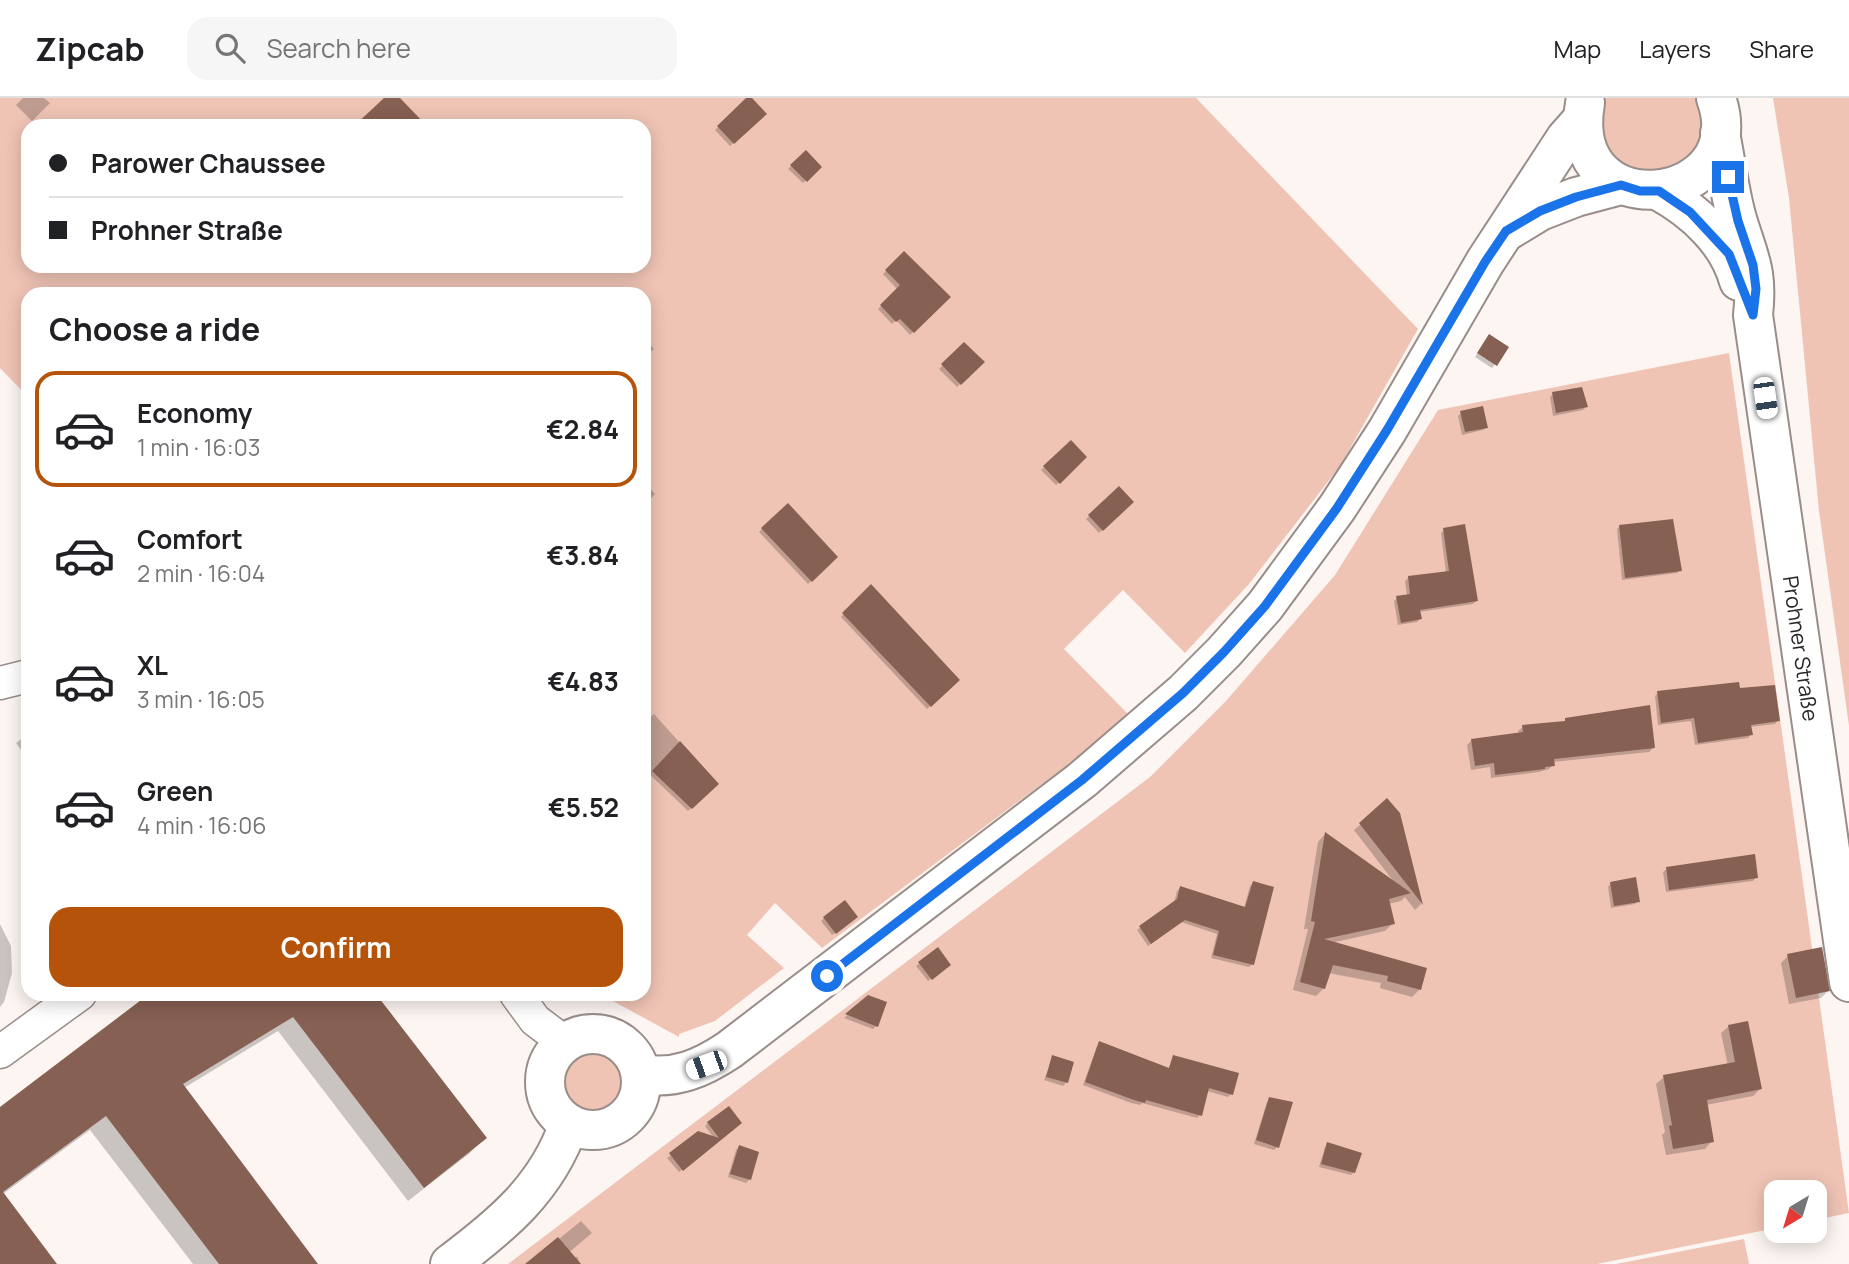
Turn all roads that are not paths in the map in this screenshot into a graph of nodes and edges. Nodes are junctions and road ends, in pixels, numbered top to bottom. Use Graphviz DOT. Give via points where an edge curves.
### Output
graph roads {
  1 [pos="1585,109"];
  2 [pos="1718,116"];
  3 [pos="1621,185"];
  4 [pos="1659,191"];
  5 [pos="1506,231"];
  6 [pos="1753,315"];
  7 [pos="21,678"];
  8 [pos="0,683"];
  9 [pos="1849,982"];
  10 [pos="70,1001"];
  11 [pos="521,1001"];
  12 [pos="564,1042"];
  13 [pos="0,1052"];
  14 [pos="642,1074"];
  15 [pos="569,1124"];
  16 [pos="450,1264"];
  1 -- 3 [label="street" via="1588,151"];
  1 -- 5 [label="street"];
  2 -- 4 [label="street" via="1715,151 1706,166 1677,187"];
  2 -- 6 [label="street, Prohner Straße" via="1738,221 1753,265"];
  3 -- 4 [label="street"];
  3 -- 5 [label="street" via="1540,211"];
  4 -- 6 [label="street, Prohner Straße" via="1690,212 1729,254"];
  5 -- 14 [label="street" via="1337,508 1265,606 1183,693 1082,780 729,1050 680,1074"];
  6 -- 9 [label="street, Prohner Straße"];
  7 -- 8 [label="street"];
  10 -- 13 [label="street"];
  11 -- 12 [label="street" via="535,1020"];
  12 -- 14 [label="street" via="596,1033 612,1037 626,1045"];
  12 -- 15 [label="street" via="546,1069 545,1084 548,1100"];
  14 -- 15 [label="street" via="639,1097 627,1117 614,1126 584,1130"];
  15 -- 16 [label="street" via="526,1200"];
}
